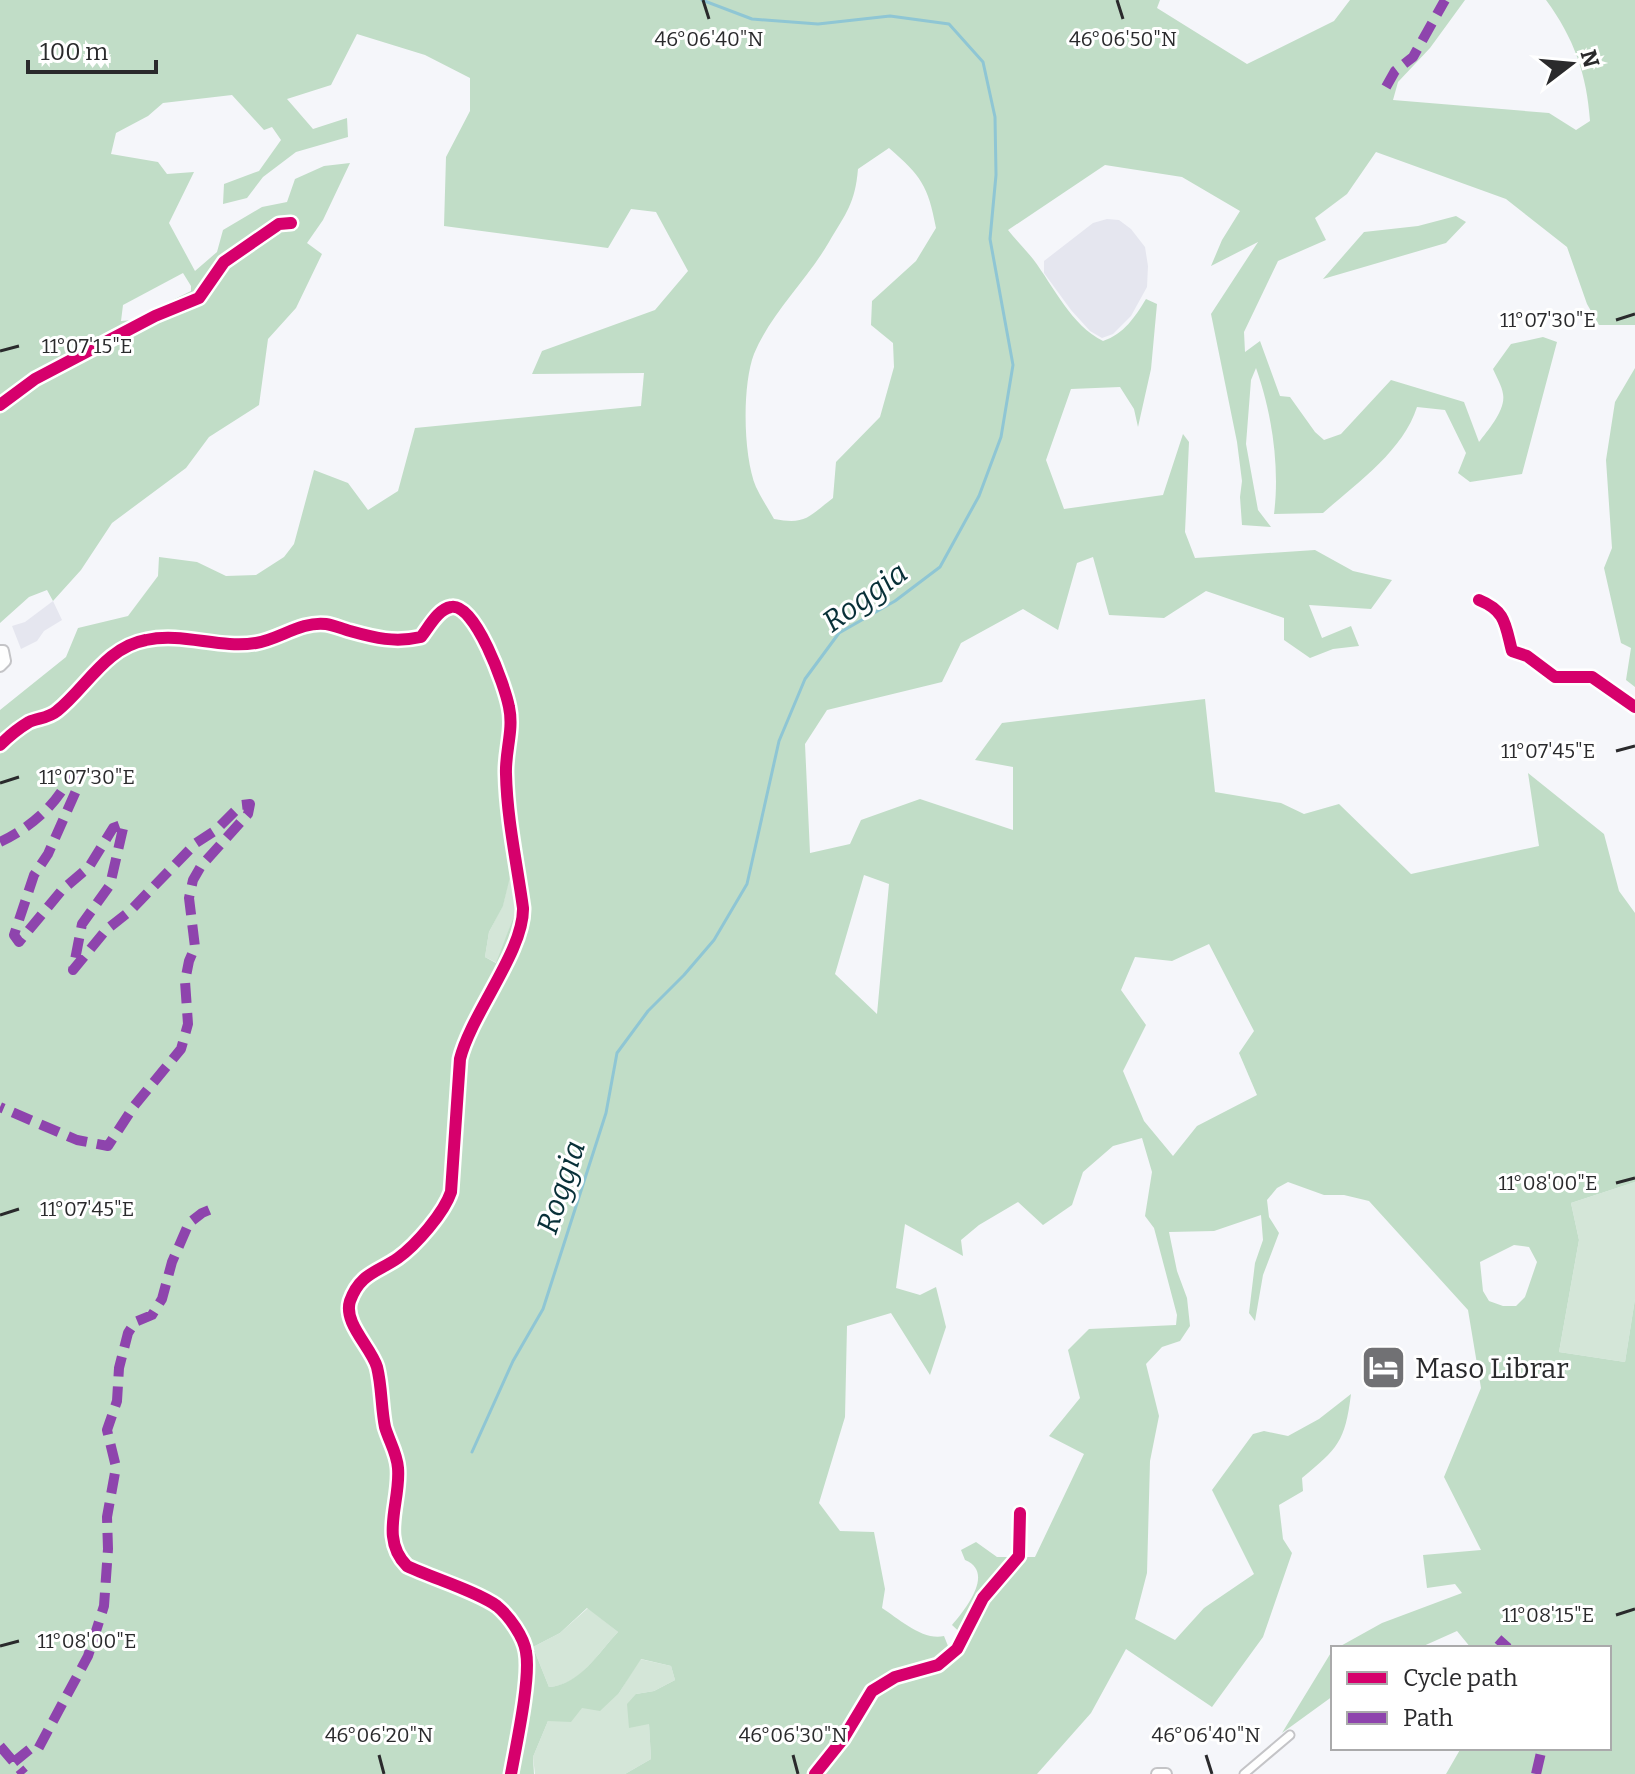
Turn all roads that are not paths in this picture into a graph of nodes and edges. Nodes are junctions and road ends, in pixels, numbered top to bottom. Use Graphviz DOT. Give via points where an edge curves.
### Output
graph roads {
  1 [pos="291,223"];
  2 [pos="0,405"];
  3 [pos="1479,600"];
  4 [pos="0,651"];
  5 [pos="0,666"];
  6 [pos="1635,707"];
  7 [pos="0,745"];
  8 [pos="1020,1513"];
  9 [pos="1290,1735"];
  10 [pos="511,1774"];
  11 [pos="815,1774"];
  12 [pos="1157,1774"];
  13 [pos="1166,1774"];
  14 [pos="1244,1774"];
  1 -- 2 [label="street" via="279,224 224,262 199,298 35,379"];
  3 -- 6 [label="street" via="1496,607 1512,651 1555,677 1592,677"];
  4 -- 5 [label="street" via="5,661"];
  7 -- 10 [label="street" via="30,722 58,711 117,653 146,640 230,646 326,624 374,638 406,640 421,637 439,613 452,606 467,612 490,652 512,723 505,775 521,926 464,1042 447,1205 399,1257 366,1275 350,1303 350,1319 374,1357 398,1468 392,1530 398,1557 497,1607 524,1645 526,1676"];
  8 -- 11 [label="street" via="1019,1556 983,1598 957,1649 938,1665 895,1677 872,1691"];
  9 -- 14 [label="street"];
  12 -- 13 [label="street"];
}
